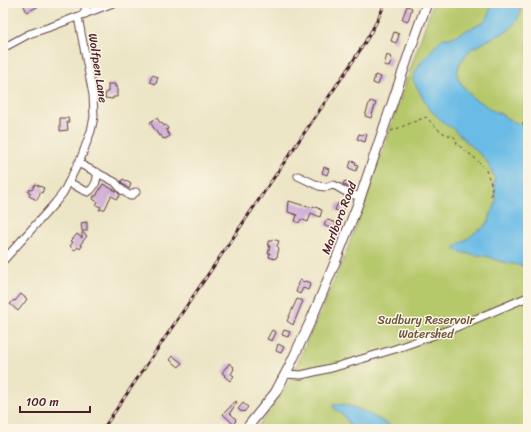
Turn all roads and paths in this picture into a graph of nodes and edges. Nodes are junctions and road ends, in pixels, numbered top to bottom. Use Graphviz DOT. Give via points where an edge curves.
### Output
graph roads {
  1 [pos="88,3"];
  2 [pos="113,3"];
  3 [pos="427,3"];
  4 [pos="82,16"];
  5 [pos="3,48"];
  6 [pos="522,123"];
  7 [pos="528,126"];
  8 [pos="382,132"];
  9 [pos="78,163"];
  10 [pos="97,172"];
  11 [pos="298,176"];
  12 [pos="69,182"];
  13 [pos="136,192"];
  14 [pos="360,197"];
  15 [pos="489,199"];
  16 [pos="3,261"];
  17 [pos="528,297"];
  18 [pos="285,374"];
  19 [pos="246,429"];
  1 -- 4 [label="street"];
  2 -- 4 [label="street"];
  3 -- 8 [label="main road, Marlboro Road"];
  4 -- 5 [label="street" via="28,34"];
  4 -- 9 [label="street, Wolfpen Lane" via="94,109 92,131"];
  6 -- 7 [label="path"];
  8 -- 14 [label="main road, Marlboro Road"];
  8 -- 15 [label="path" via="426,117 442,132 453,136 458,144 485,168 492,186"];
  9 -- 10 [label="street"];
  9 -- 12 [label="street, Wolfpen Lane"];
  10 -- 12 [label="street" via="98,178 91,191 86,192"];
  10 -- 13 [label="street" via="115,182 130,196"];
  11 -- 14 [label="street" via="325,188 334,185"];
  12 -- 16 [label="street, Wolfpen Lane" via="59,198"];
  14 -- 18 [label="main road, Marlboro Road" via="312,318"];
  17 -- 18 [label="street" via="395,349 301,375"];
  18 -- 19 [label="main road, Marlboro Road" via="275,393"];
}
